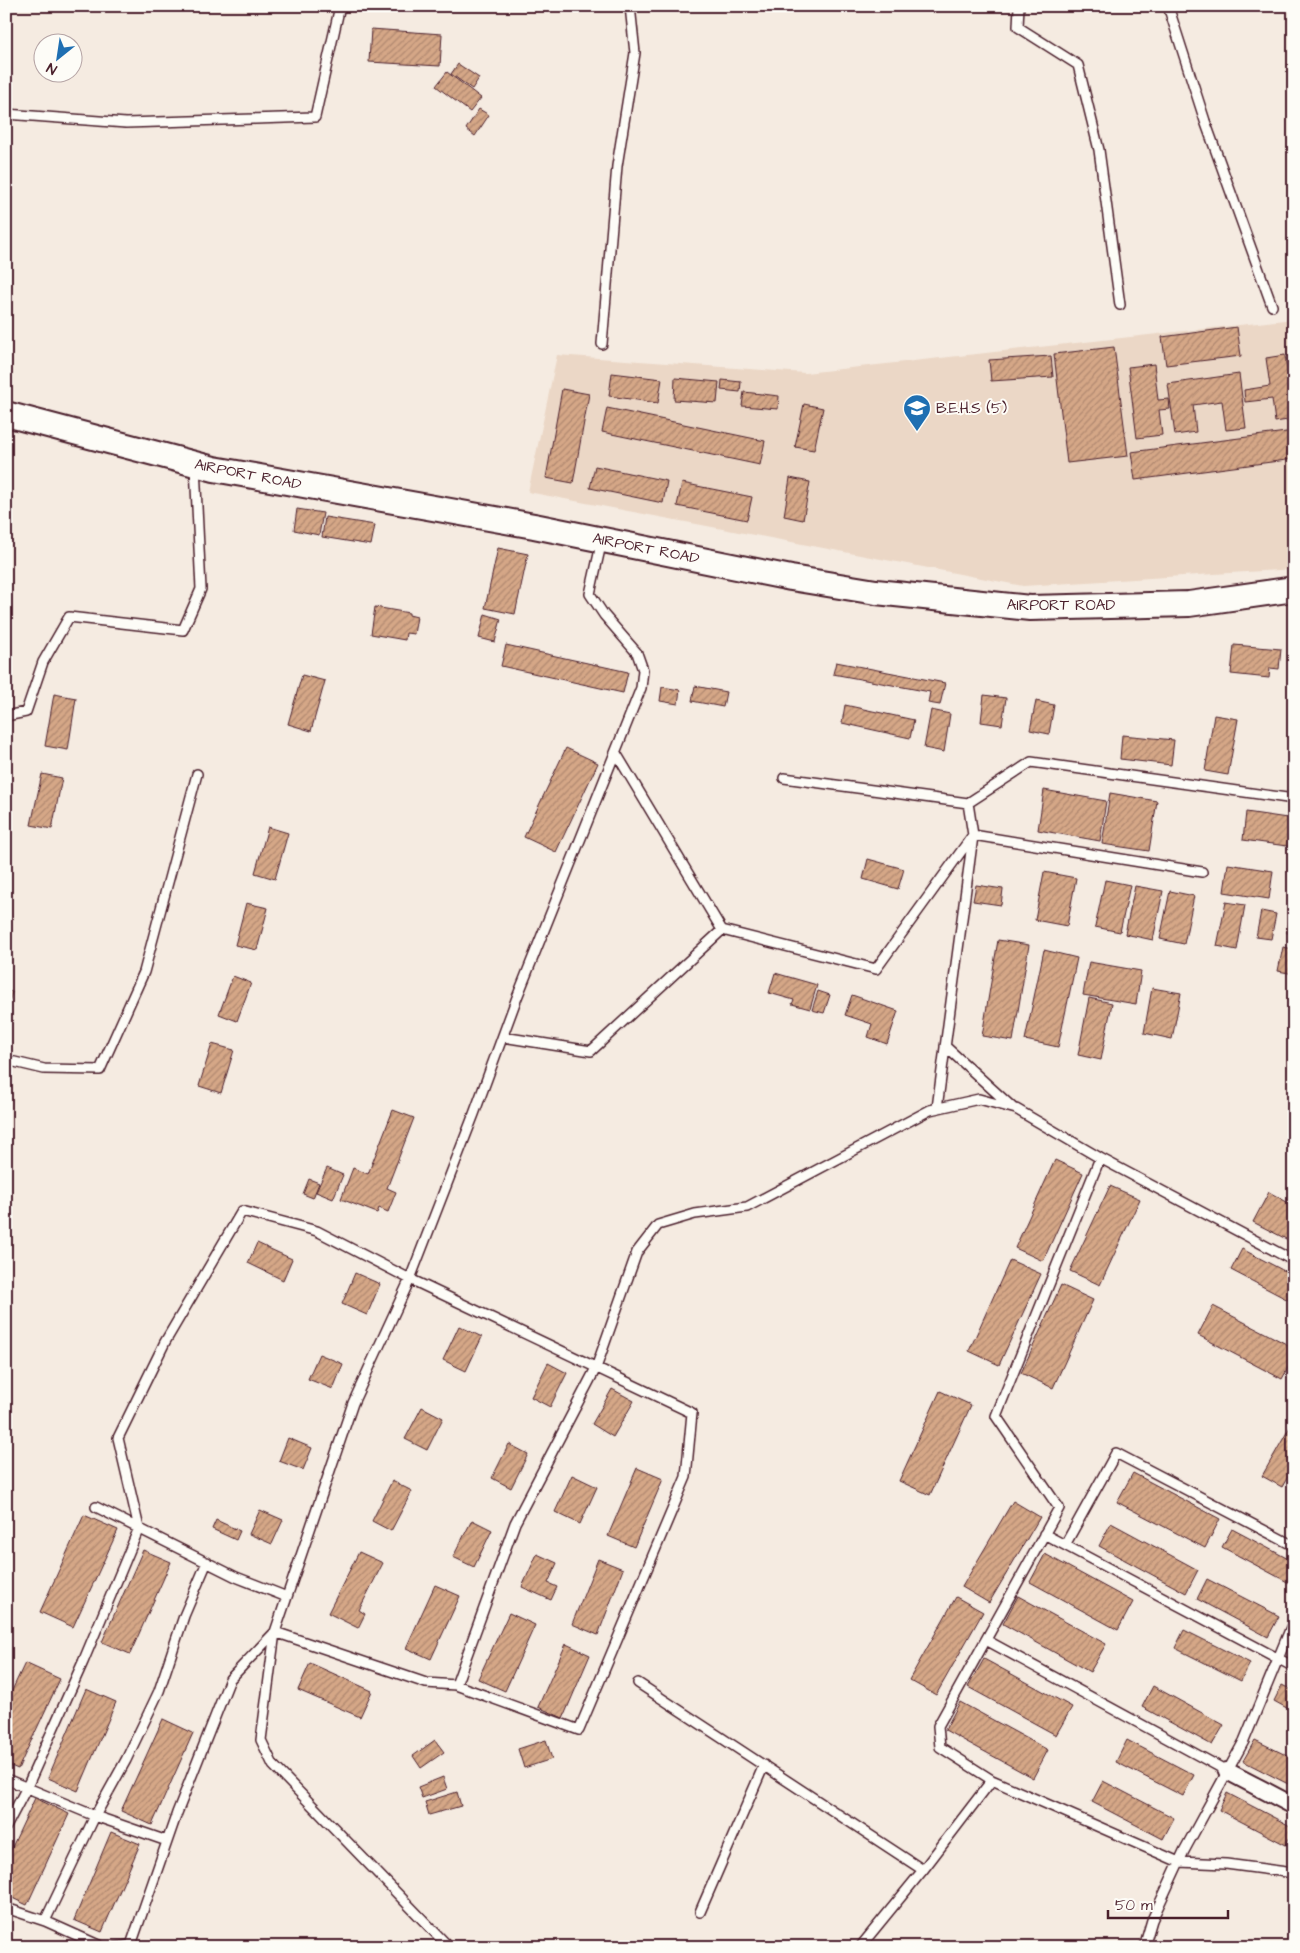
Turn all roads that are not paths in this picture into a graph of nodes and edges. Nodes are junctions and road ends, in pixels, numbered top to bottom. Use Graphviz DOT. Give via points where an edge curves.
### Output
graph roads {
  1 [pos="340,6"];
  2 [pos="630,6"];
  3 [pos="1020,6"];
  4 [pos="1168,6"];
  5 [pos="6,114"];
  6 [pos="1120,306"];
  7 [pos="1272,306"];
  8 [pos="602,344"];
  9 [pos="6,414"];
  10 [pos="195,464"];
  11 [pos="602,539"];
  12 [pos="1294,589"];
  13 [pos="6,716"];
  14 [pos="616,753"];
  15 [pos="197,774"];
  16 [pos="784,778"];
  17 [pos="1294,800"];
  18 [pos="968,803"];
  19 [pos="973,834"];
  20 [pos="1202,872"];
  21 [pos="722,930"];
  22 [pos="503,1037"];
  23 [pos="945,1046"];
  24 [pos="6,1060"];
  25 [pos="937,1108"];
  26 [pos="1016,1109"];
  27 [pos="1100,1158"];
  28 [pos="1294,1261"];
  29 [pos="410,1279"];
  30 [pos="596,1368"];
  31 [pos="96,1507"];
  32 [pos="139,1528"];
  33 [pos="1044,1534"];
  34 [pos="1065,1545"];
  35 [pos="1294,1546"];
  36 [pos="207,1562"];
  37 [pos="287,1597"];
  38 [pos="1294,1620"];
  39 [pos="275,1632"];
  40 [pos="986,1640"];
  41 [pos="1278,1658"];
  42 [pos="1294,1667"];
  43 [pos="638,1683"];
  44 [pos="456,1685"];
  45 [pos="764,1765"];
  46 [pos="1227,1771"];
  47 [pos="6,1779"];
  48 [pos="992,1780"];
  49 [pos="26,1787"];
  50 [pos="1294,1806"];
  51 [pos="95,1816"];
  52 [pos="6,1828"];
  53 [pos="167,1841"];
  54 [pos="1178,1862"];
  55 [pos="923,1870"];
  56 [pos="1294,1873"];
  57 [pos="6,1908"];
  58 [pos="700,1912"];
  59 [pos="45,1921"];
  60 [pos="103,1947"];
  61 [pos="116,1947"];
  62 [pos="449,1947"];
  63 [pos="860,1947"];
  64 [pos="1144,1947"];
  1 -- 5 [label="lane" via="315,117 126,123"];
  2 -- 8 [label="lane" via="635,53 616,166"];
  3 -- 6 [label="lane" via="1018,27 1078,65 1099,150"];
  4 -- 7 [label="lane" via="1205,121"];
  9 -- 10 [label="main road, AIRPORT ROAD"];
  10 -- 11 [label="main road, AIRPORT ROAD"];
  10 -- 13 [label="lane" via="201,588 183,630 69,617 43,662 26,712"];
  11 -- 12 [label="main road, AIRPORT ROAD" via="876,592 1030,608 1189,604"];
  11 -- 14 [label="lane" via="590,594 637,653 643,670 641,688"];
  14 -- 21 [label="lane"];
  14 -- 22 [label="lane"];
  15 -- 24 [label="lane" via="144,972 100,1070 44,1069"];
  16 -- 18 [label="lane"];
  17 -- 18 [label="lane" via="1031,762"];
  18 -- 19 [label="lane"];
  19 -- 20 [label="lane"];
  19 -- 21 [label="lane" via="876,969"];
  19 -- 23 [label="lane"];
  21 -- 22 [label="lane" via="591,1051"];
  22 -- 29 [label="lane"];
  23 -- 25 [label="lane"];
  23 -- 26 [label="lane"];
  25 -- 26 [label="lane" via="979,1099"];
  25 -- 30 [label="lane" via="747,1208 695,1214 658,1225 637,1252"];
  26 -- 27 [label="lane"];
  27 -- 28 [label="lane"];
  27 -- 33 [label="lane" via="996,1416 1059,1508"];
  29 -- 30 [label="lane"];
  29 -- 32 [label="lane" via="316,1231 242,1211 165,1342 118,1438"];
  29 -- 37 [label="lane" via="353,1403"];
  30 -- 44 [label="lane" via="515,1524"];
  30 -- 44 [label="lane" via="692,1413 686,1477 579,1730"];
  31 -- 32 [label="lane"];
  32 -- 36 [label="lane"];
  32 -- 49 [label="lane"];
  33 -- 34 [label="lane"];
  33 -- 40 [label="lane"];
  34 -- 35 [label="lane" via="1116,1453"];
  34 -- 41 [label="lane"];
  36 -- 37 [label="lane"];
  36 -- 51 [label="lane" via="184,1616 159,1691"];
  37 -- 39 [label="lane"];
  38 -- 41 [label="lane"];
  39 -- 44 [label="lane" via="426,1683"];
  39 -- 53 [label="lane" via="230,1679"];
  39 -- 62 [label="lane" via="261,1740 273,1765"];
  40 -- 46 [label="lane"];
  40 -- 48 [label="lane" via="938,1726 940,1747"];
  41 -- 42 [label="lane"];
  41 -- 46 [label="lane" via="1244,1741"];
  43 -- 45 [label="lane"];
  45 -- 55 [label="lane"];
  45 -- 58 [label="lane"];
  46 -- 50 [label="street"];
  46 -- 54 [label="lane"];
  47 -- 49 [label="lane"];
  48 -- 54 [label="lane"];
  48 -- 55 [label="lane"];
  49 -- 51 [label="lane"];
  49 -- 52 [label="lane"];
  51 -- 53 [label="lane"];
  51 -- 59 [label="lane"];
  53 -- 61 [label="lane" via="131,1945"];
  54 -- 56 [label="lane" via="1226,1864"];
  54 -- 64 [label="lane" via="1152,1920"];
  55 -- 63 [label="lane"];
  57 -- 59 [label="lane"];
  59 -- 60 [label="lane"];
}
